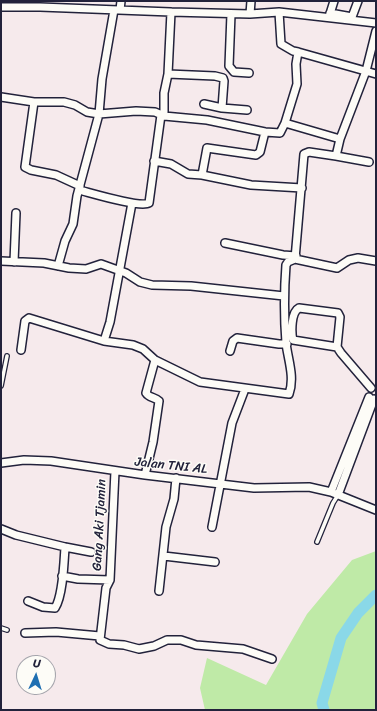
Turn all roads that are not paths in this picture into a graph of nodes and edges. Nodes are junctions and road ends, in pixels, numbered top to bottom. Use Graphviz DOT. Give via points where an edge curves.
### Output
graph roads {
  1 [pos="121,1"];
  2 [pos="251,1"];
  3 [pos="334,1"];
  4 [pos="358,1"];
  5 [pos="40,4"];
  6 [pos="1,8"];
  7 [pos="117,10"];
  8 [pos="171,12"];
  9 [pos="280,12"];
  10 [pos="231,14"];
  11 [pos="250,14"];
  12 [pos="331,16"];
  13 [pos="376,23"];
  14 [pos="376,31"];
  15 [pos="298,52"];
  16 [pos="366,71"];
  17 [pos="249,73"];
  18 [pos="168,74"];
  19 [pos="376,74"];
  20 [pos="1,97"];
  21 [pos="34,102"];
  22 [pos="204,104"];
  23 [pos="222,108"];
  24 [pos="247,110"];
  25 [pos="100,114"];
  26 [pos="163,115"];
  27 [pos="285,123"];
  28 [pos="264,132"];
  29 [pos="340,139"];
  30 [pos="336,156"];
  31 [pos="154,161"];
  32 [pos="369,162"];
  33 [pos="202,175"];
  34 [pos="80,188"];
  35 [pos="302,188"];
  36 [pos="132,204"];
  37 [pos="16,213"];
  38 [pos="225,243"];
  39 [pos="295,258"];
  40 [pos="1,261"];
  41 [pos="376,261"];
  42 [pos="14,262"];
  43 [pos="58,266"];
  44 [pos="120,271"];
  45 [pos="284,296"];
  46 [pos="104,341"];
  47 [pos="286,344"];
  48 [pos="337,347"];
  49 [pos="21,350"];
  50 [pos="230,351"];
  51 [pos="7,356"];
  52 [pos="155,360"];
  53 [pos="1,386"];
  54 [pos="245,389"];
  55 [pos="372,392"];
  56 [pos="1,463"];
  57 [pos="115,471"];
  58 [pos="145,475"];
  59 [pos="176,478"];
  60 [pos="220,484"];
  61 [pos="334,494"];
  62 [pos="332,503"];
  63 [pos="376,510"];
  64 [pos="212,527"];
  65 [pos="1,529"];
  66 [pos="317,542"];
  67 [pos="65,547"];
  68 [pos="91,552"];
  69 [pos="164,556"];
  70 [pos="214,562"];
  71 [pos="62,576"];
  72 [pos="110,580"];
  73 [pos="159,592"];
  74 [pos="28,601"];
  75 [pos="1,628"];
  76 [pos="7,630"];
  77 [pos="25,633"];
  78 [pos="100,636"];
  79 [pos="272,659"];
  1 -- 7 [label="street"];
  2 -- 11 [label="street"];
  3 -- 12 [label="street"];
  4 -- 12 [label="street" via="352,17"];
  5 -- 6 [label="street"];
  5 -- 7 [label="street"];
  7 -- 8 [label="street"];
  7 -- 25 [label="street" via="102,79"];
  8 -- 10 [label="street"];
  8 -- 18 [label="street"];
  9 -- 11 [label="street"];
  9 -- 12 [label="street"];
  9 -- 15 [label="street" via="281,44"];
  10 -- 11 [label="street"];
  10 -- 17 [label="street" via="229,66 234,72"];
  12 -- 13 [label="street"];
  14 -- 16 [label="street"];
  15 -- 16 [label="street"];
  15 -- 27 [label="street" via="297,84"];
  16 -- 19 [label="street"];
  16 -- 29 [label="street"];
  18 -- 23 [label="street" via="223,78"];
  18 -- 26 [label="street"];
  20 -- 21 [label="street"];
  21 -- 25 [label="street" via="64,102 87,112"];
  21 -- 34 [label="street" via="25,167 56,175"];
  22 -- 23 [label="street"];
  23 -- 24 [label="street"];
  25 -- 26 [label="street" via="136,111"];
  25 -- 34 [label="street"];
  26 -- 28 [label="street" via="207,120"];
  26 -- 31 [label="street"];
  27 -- 28 [label="street" via="280,133"];
  27 -- 29 [label="street"];
  28 -- 33 [label="street" via="260,152 256,155 206,148"];
  29 -- 30 [label="street"];
  30 -- 32 [label="street"];
  30 -- 35 [label="street" via="309,152 304,154"];
  31 -- 33 [label="street" via="171,164 188,174"];
  31 -- 36 [label="street" via="149,203"];
  33 -- 35 [label="street" via="252,185"];
  34 -- 36 [label="street"];
  34 -- 43 [label="street" via="73,224"];
  35 -- 39 [label="street"];
  36 -- 44 [label="street"];
  37 -- 42 [label="street"];
  38 -- 39 [label="street"];
  39 -- 41 [label="street" via="337,268 349,260 358,258"];
  39 -- 45 [label="street" via="286,265"];
  40 -- 42 [label="street"];
  42 -- 43 [label="street"];
  43 -- 44 [label="street" via="86,269 102,264"];
  44 -- 45 [label="street" via="140,282 152,285 191,286"];
  44 -- 46 [label="street"];
  45 -- 47 [label="street"];
  46 -- 49 [label="street" via="30,318 25,321"];
  46 -- 52 [label="street" via="143,349"];
  47 -- 50 [label="street" via="237,338 233,341"];
  47 -- 54 [label="street" via="291,367 291,387 288,394"];
  48 -- 48 [label="street" via="340,317 338,313 296,309 293,340"];
  48 -- 55 [label="street"];
  51 -- 53 [label="lane"];
  52 -- 54 [label="street" via="200,382"];
  52 -- 58 [label="street" via="146,393 159,401"];
  54 -- 60 [label="street" via="232,423"];
  55 -- 61 [label="street"];
  56 -- 57 [label="street, Jalan TNI AL" via="24,460 51,461"];
  57 -- 58 [label="street, Jalan TNI AL"];
  57 -- 72 [label="street, Gang Aki Tjamin"];
  58 -- 59 [label="street, Jalan TNI AL"];
  59 -- 60 [label="street, Jalan TNI AL"];
  59 -- 69 [label="street" via="174,499 166,527"];
  60 -- 61 [label="street, Jalan TNI AL" via="254,488 309,487"];
  60 -- 64 [label="street"];
  61 -- 62 [label="lane"];
  61 -- 62 [label="lane"];
  61 -- 63 [label="street, Jalan TNI AL"];
  62 -- 66 [label="lane"];
  65 -- 67 [label="street"];
  67 -- 68 [label="street"];
  67 -- 71 [label="street"];
  69 -- 70 [label="street"];
  69 -- 73 [label="street"];
  71 -- 72 [label="street"];
  71 -- 74 [label="street" via="55,608 43,607"];
  72 -- 78 [label="street, Gang Aki Tjamin" via="106,588"];
  75 -- 76 [label="lane"];
  77 -- 78 [label="street" via="56,632"];
  78 -- 79 [label="street" via="100,640 109,644 139,649 167,640 181,640 196,645 243,649"];
}
